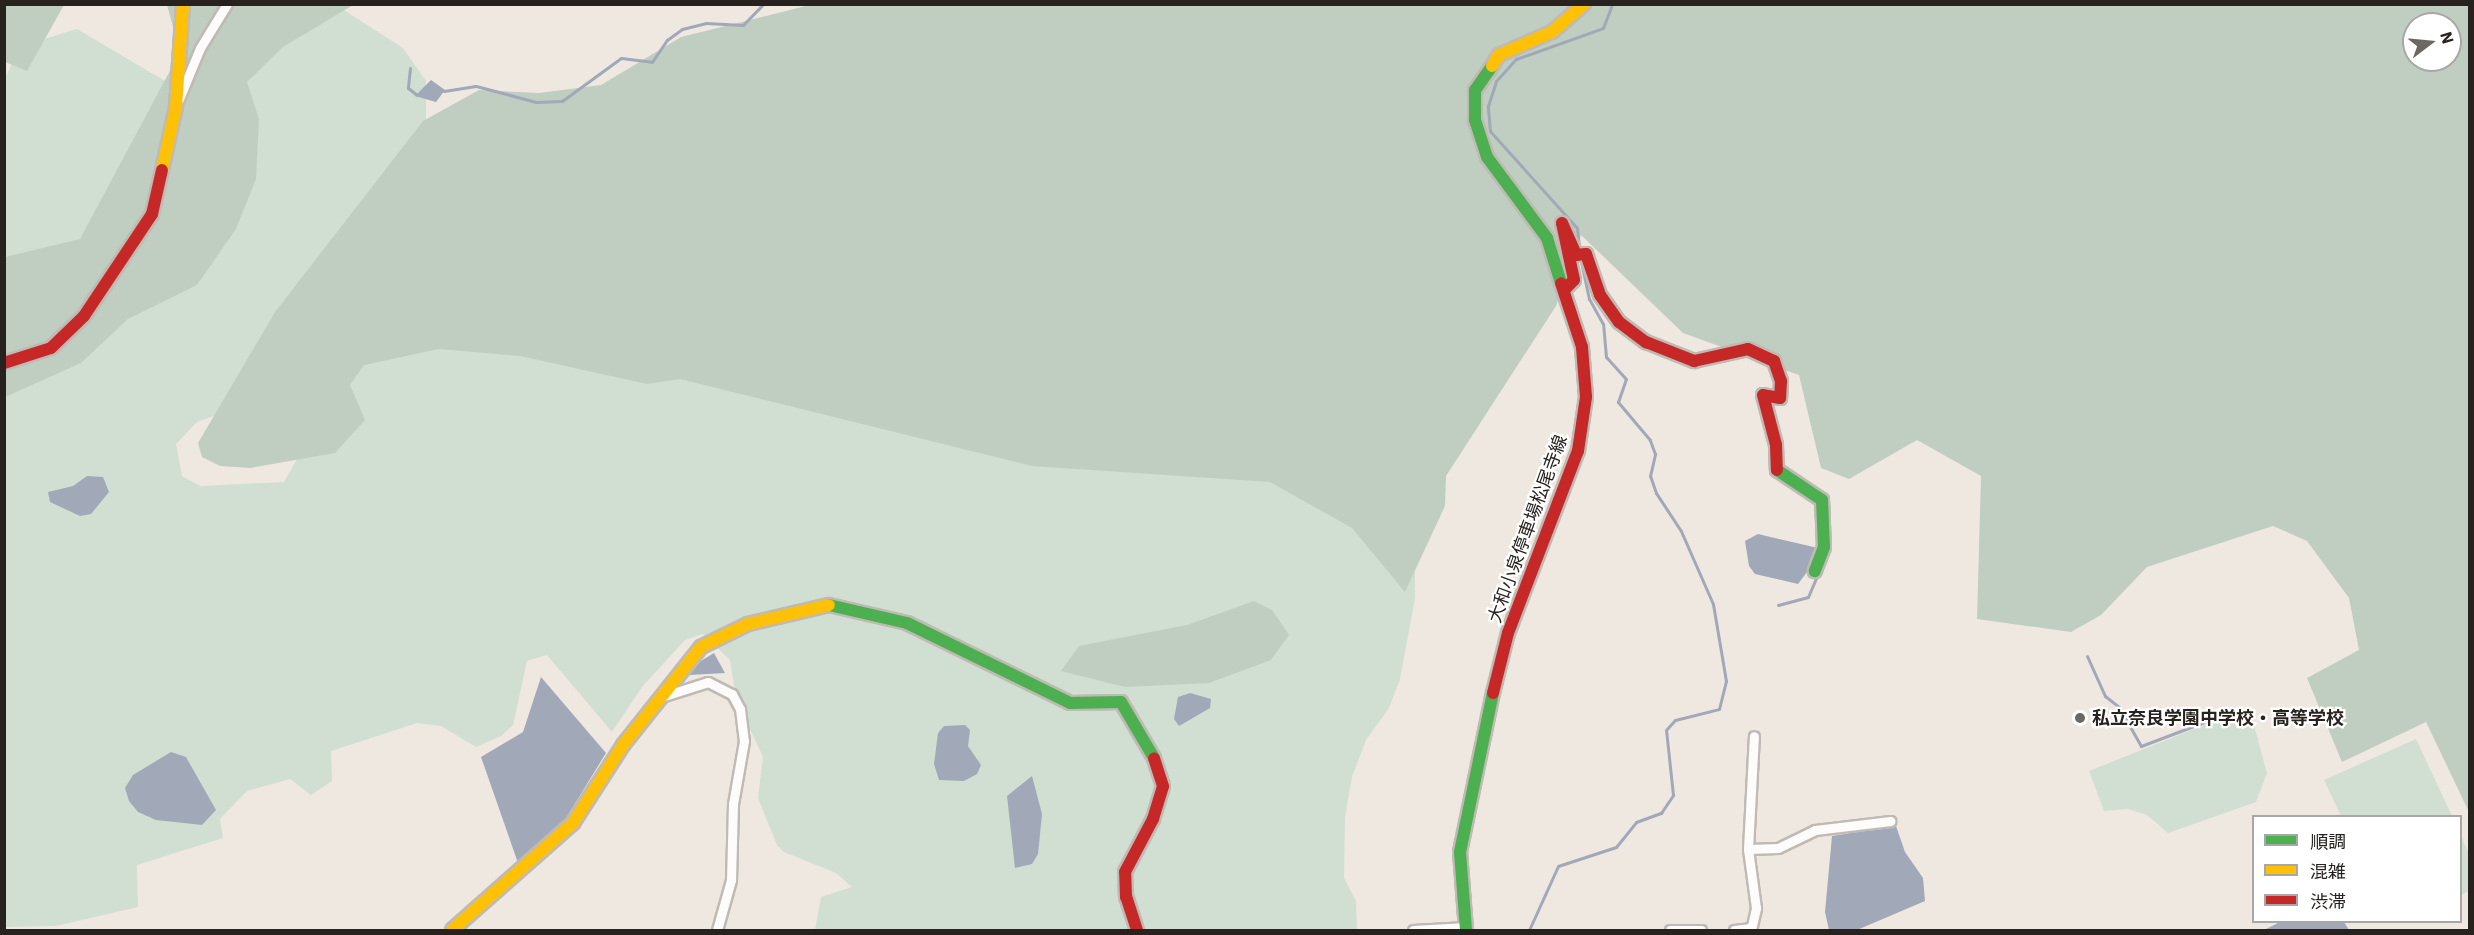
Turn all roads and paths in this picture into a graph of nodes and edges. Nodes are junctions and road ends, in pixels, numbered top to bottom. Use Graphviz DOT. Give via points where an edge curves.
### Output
graph roads {
  1 [pos="183,4"];
  2 [pos="227,4"];
  3 [pos="1584,4"];
  4 [pos="176,107"];
  5 [pos="1564,290"];
  6 [pos="4,363"];
  7 [pos="1815,571"];
  8 [pos="659,698"];
  9 [pos="1754,736"];
  10 [pos="1890,821"];
  11 [pos="1748,849"];
  12 [pos="1466,929"];
  13 [pos="1751,929"];
  14 [pos="452,930"];
  15 [pos="717,930"];
  16 [pos="1137,930"];
  17 [pos="1413,930"];
  18 [pos="1670,930"];
  19 [pos="1701,930"];
  20 [pos="1734,930"];
  1 -- 4 [label="street"];
  2 -- 4 [label="street" via="200,48"];
  3 -- 5 [label="street, 大和小泉停車場松尾寺線" via="1552,32 1499,55 1480,77 1474,102 1486,157 1538,220"];
  4 -- 6 [label="street" via="152,214 84,316 51,348"];
  5 -- 7 [label="street" via="1574,280 1562,223 1619,322 1646,342 1694,361 1748,349 1774,361 1781,381 1780,398 1763,395 1776,445 1777,474 1822,500 1824,547"];
  5 -- 12 [label="street, 大和小泉停車場松尾寺線" via="1584,362 1585,415 1571,474 1494,682 1460,852"];
  8 -- 14 [label="street" via="573,823"];
  8 -- 15 [label="street" via="708,682 732,694 740,709 744,741 733,804 731,880"];
  8 -- 16 [label="street" via="688,658 714,639 769,618 827,604 907,623 1070,703 1120,702 1151,749 1162,786 1157,810 1125,872 1126,897"];
  9 -- 11 [label="street"];
  10 -- 11 [label="street" via="1810,831 1778,848"];
  11 -- 13 [label="street" via="1756,908"];
  12 -- 17 [label="street"];
  13 -- 20 [label="street"];
  18 -- 19 [label="street"];
}
